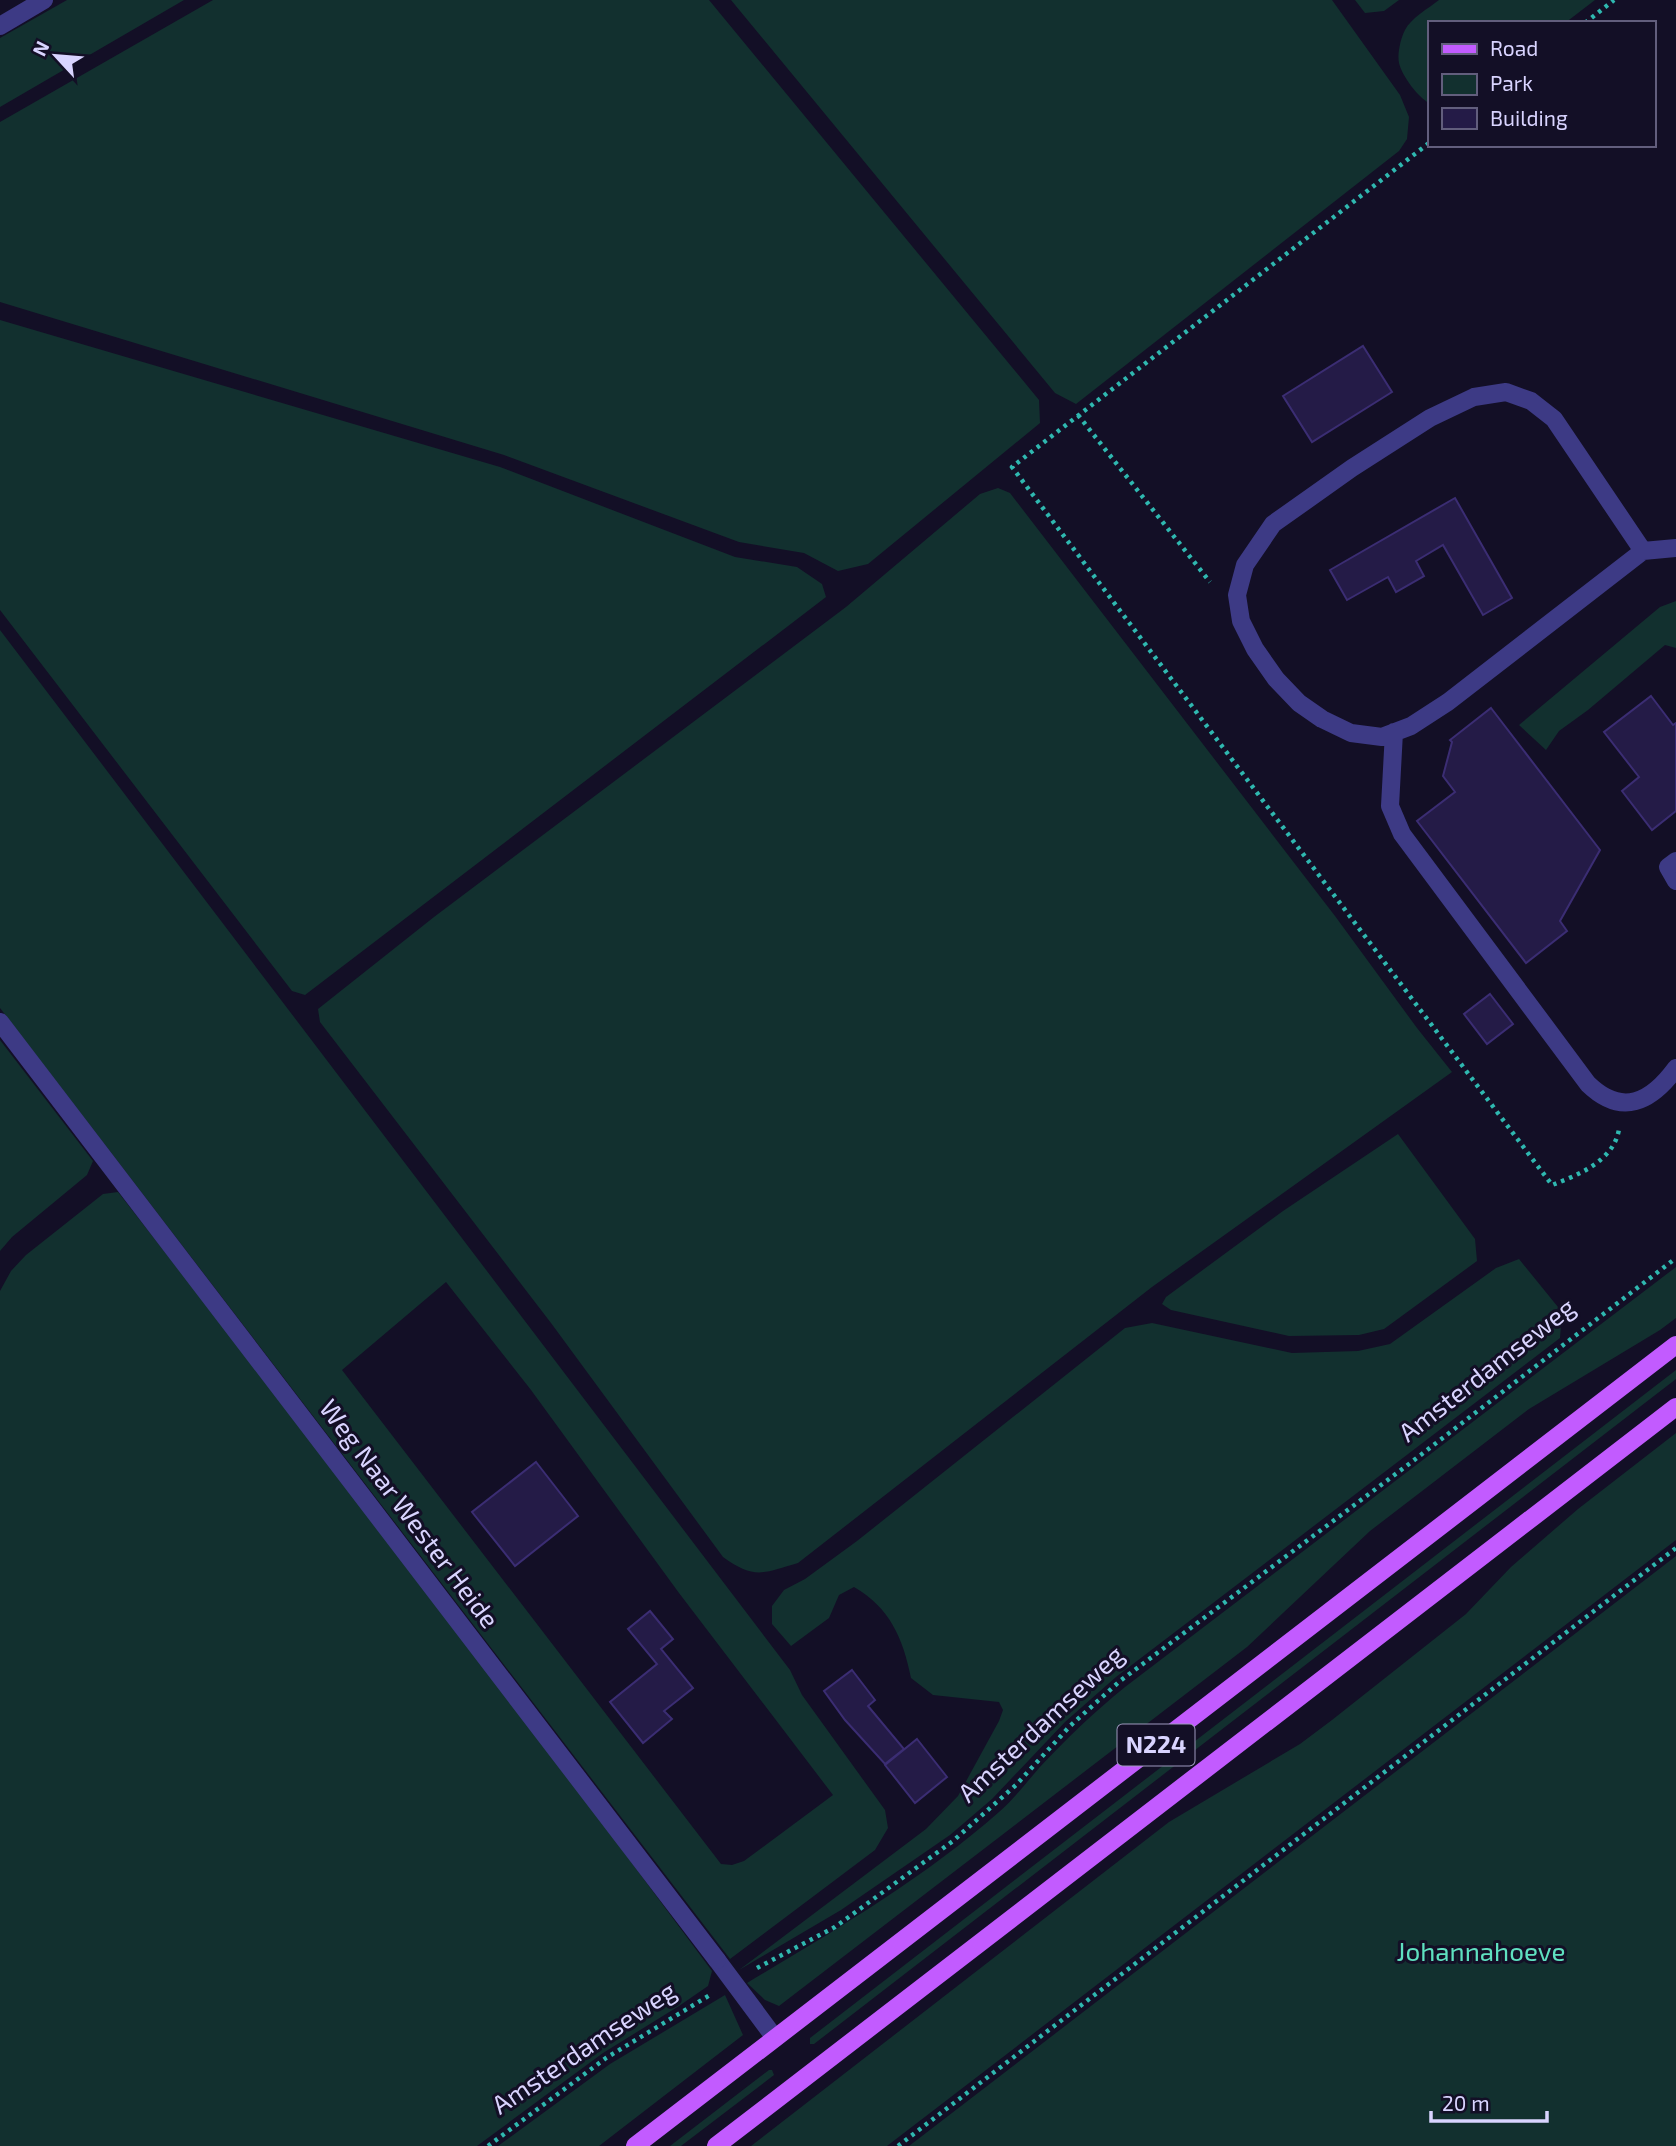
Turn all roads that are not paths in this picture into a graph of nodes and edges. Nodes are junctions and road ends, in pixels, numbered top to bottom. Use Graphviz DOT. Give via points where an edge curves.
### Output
graph roads {
  1 [pos="44,0"];
  2 [pos="0,26"];
  3 [pos="1676,548"];
  4 [pos="1643,551"];
  5 [pos="1394,732"];
  6 [pos="1676,861"];
  7 [pos="1676,881"];
  8 [pos="0,1022"];
  9 [pos="1676,1068"];
  10 [pos="1676,1345"];
  11 [pos="1676,1407"];
  12 [pos="775,2038"];
  13 [pos="635,2146"];
  14 [pos="716,2146"];
  1 -- 2 [label="street"];
  3 -- 4 [label="street"];
  4 -- 5 [label="street" via="1448,702"];
  4 -- 5 [label="street" via="1554,419 1531,401 1506,392 1474,397 1430,418 1273,524 1245,565 1237,595 1241,621 1255,649 1298,703 1322,719 1351,733 1382,737"];
  5 -- 9 [label="street" via="1390,806 1402,834 1588,1084 1602,1098 1624,1104 1645,1098"];
  6 -- 7 [label="street" via="1668,867"];
  8 -- 12 [label="street, Weg Naar Wester Heide"];
  10 -- 12 [label="main road, N224"];
  11 -- 14 [label="main road, N224"];
  12 -- 13 [label="main road, N224"];
}
